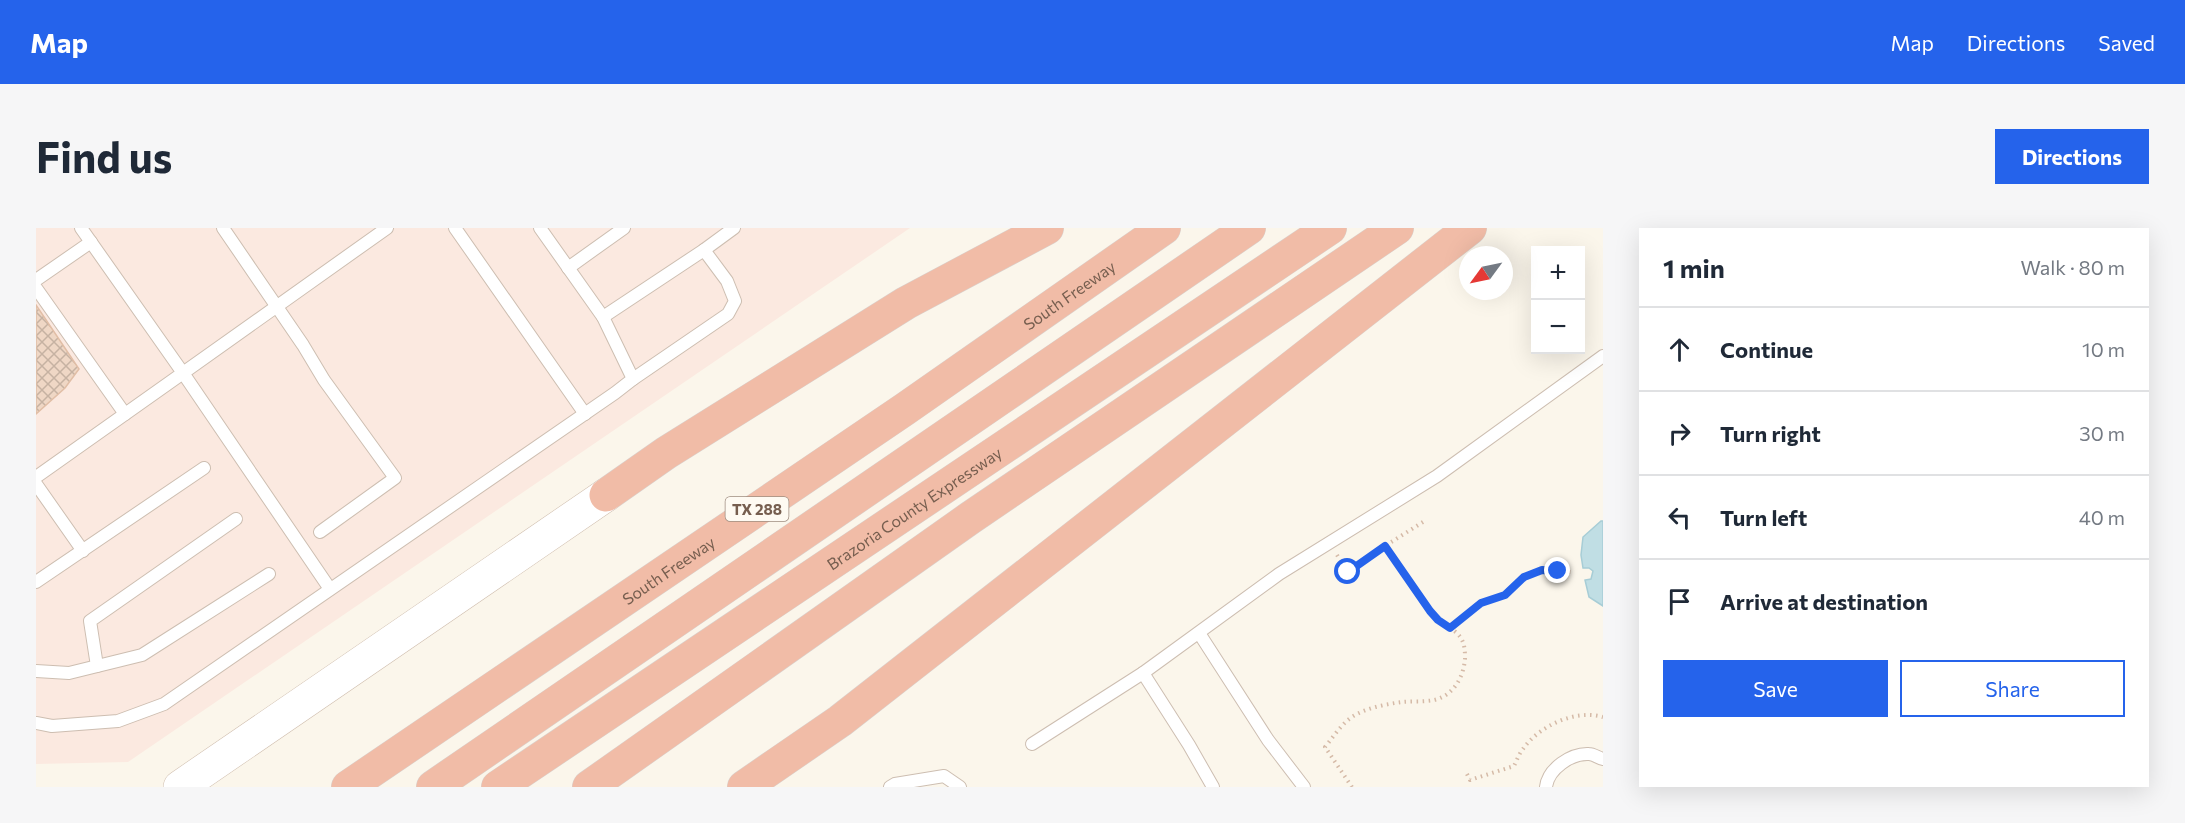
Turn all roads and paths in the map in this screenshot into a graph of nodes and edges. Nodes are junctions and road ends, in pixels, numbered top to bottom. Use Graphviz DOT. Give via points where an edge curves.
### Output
graph roads {
  1 [pos="81,228"];
  2 [pos="223,228"];
  3 [pos="387,228"];
  4 [pos="456,228"];
  5 [pos="540,228"];
  6 [pos="624,228"];
  7 [pos="710,228"];
  8 [pos="734,228"];
  9 [pos="1047,228"];
  10 [pos="1164,228"];
  11 [pos="1249,228"];
  12 [pos="1330,228"];
  13 [pos="1397,228"];
  14 [pos="1470,228"];
  15 [pos="718,239"];
  16 [pos="91,242"];
  17 [pos="704,250"];
  18 [pos="568,268"];
  19 [pos="36,280"];
  20 [pos="36,288"];
  21 [pos="276,306"];
  22 [pos="603,317"];
  23 [pos="1603,356"];
  24 [pos="183,373"];
  25 [pos="633,379"];
  26 [pos="125,414"];
  27 [pos="585,414"];
  28 [pos="204,468"];
  29 [pos="36,477"];
  30 [pos="36,484"];
  31 [pos="606,495"];
  32 [pos="237,519"];
  33 [pos="1423,522"];
  34 [pos="320,532"];
  35 [pos="1329,543"];
  36 [pos="1385,546"];
  37 [pos="82,551"];
  38 [pos="1572,572"];
  39 [pos="269,574"];
  40 [pos="36,582"];
  41 [pos="330,590"];
  42 [pos="1450,628"];
  43 [pos="1199,633"];
  44 [pos="97,666"];
  45 [pos="36,671"];
  46 [pos="1143,673"];
  47 [pos="1603,717"];
  48 [pos="36,723"];
  49 [pos="1032,744"];
  50 [pos="1603,759"];
  51 [pos="1467,774"];
  52 [pos="180,787"];
  53 [pos="348,787"];
  54 [pos="433,787"];
  55 [pos="498,787"];
  56 [pos="589,787"];
  57 [pos="744,787"];
  58 [pos="890,787"];
  59 [pos="960,787"];
  60 [pos="1213,787"];
  61 [pos="1304,787"];
  62 [pos="1353,787"];
  63 [pos="1546,787"];
  1 -- 16 [label="lane"];
  2 -- 21 [label="lane"];
  3 -- 21 [label="lane"];
  4 -- 27 [label="lane"];
  5 -- 18 [label="lane"];
  6 -- 18 [label="lane"];
  7 -- 15 [label="lane"];
  8 -- 15 [label="lane"];
  9 -- 31 [label="highway" via="906,303 666,453"];
  10 -- 53 [label="highway, South Freeway / TX 288"];
  11 -- 54 [label="highway"];
  12 -- 55 [label="highway, Brazoria County Expressway"];
  13 -- 56 [label="highway" via="970,518"];
  14 -- 57 [label="highway" via="840,721"];
  15 -- 17 [label="lane"];
  16 -- 19 [label="lane"];
  16 -- 24 [label="lane"];
  17 -- 22 [label="lane"];
  17 -- 25 [label="lane" via="727,281 735,301 728,314"];
  18 -- 22 [label="lane"];
  20 -- 26 [label="lane"];
  21 -- 24 [label="lane"];
  21 -- 34 [label="lane" via="395,478"];
  22 -- 25 [label="lane"];
  23 -- 35 [label="lane" via="1437,476"];
  24 -- 26 [label="lane"];
  24 -- 41 [label="lane"];
  25 -- 27 [label="lane"];
  26 -- 29 [label="lane"];
  27 -- 41 [label="lane"];
  28 -- 37 [label="lane"];
  30 -- 37 [label="lane"];
  31 -- 52 [label="main road"];
  32 -- 44 [label="lane" via="90,621"];
  33 -- 36 [label="path"];
  35 -- 36 [label="path" via="1348,572"];
  35 -- 43 [label="lane"];
  36 -- 42 [label="path" via="1430,611"];
  37 -- 40 [label="lane"];
  38 -- 42 [label="path" via="1542,570 1524,577 1505,595 1481,603"];
  39 -- 44 [label="lane" via="142,655"];
  41 -- 48 [label="lane" via="164,704 118,721 52,726"];
  42 -- 62 [label="path" via="1464,643 1464,668 1456,686 1436,700 1398,702 1356,715 1343,724 1325,747"];
  43 -- 46 [label="lane"];
  43 -- 61 [label="lane" via="1268,740"];
  44 -- 45 [label="lane" via="69,673"];
  46 -- 49 [label="lane"];
  46 -- 60 [label="lane"];
  47 -- 51 [label="path" via="1584,715 1562,720 1541,730 1523,748 1514,766 1470,780"];
  50 -- 63 [label="lane" via="1590,754 1564,760 1546,780"];
  58 -- 59 [label="lane" via="944,776"];
}
